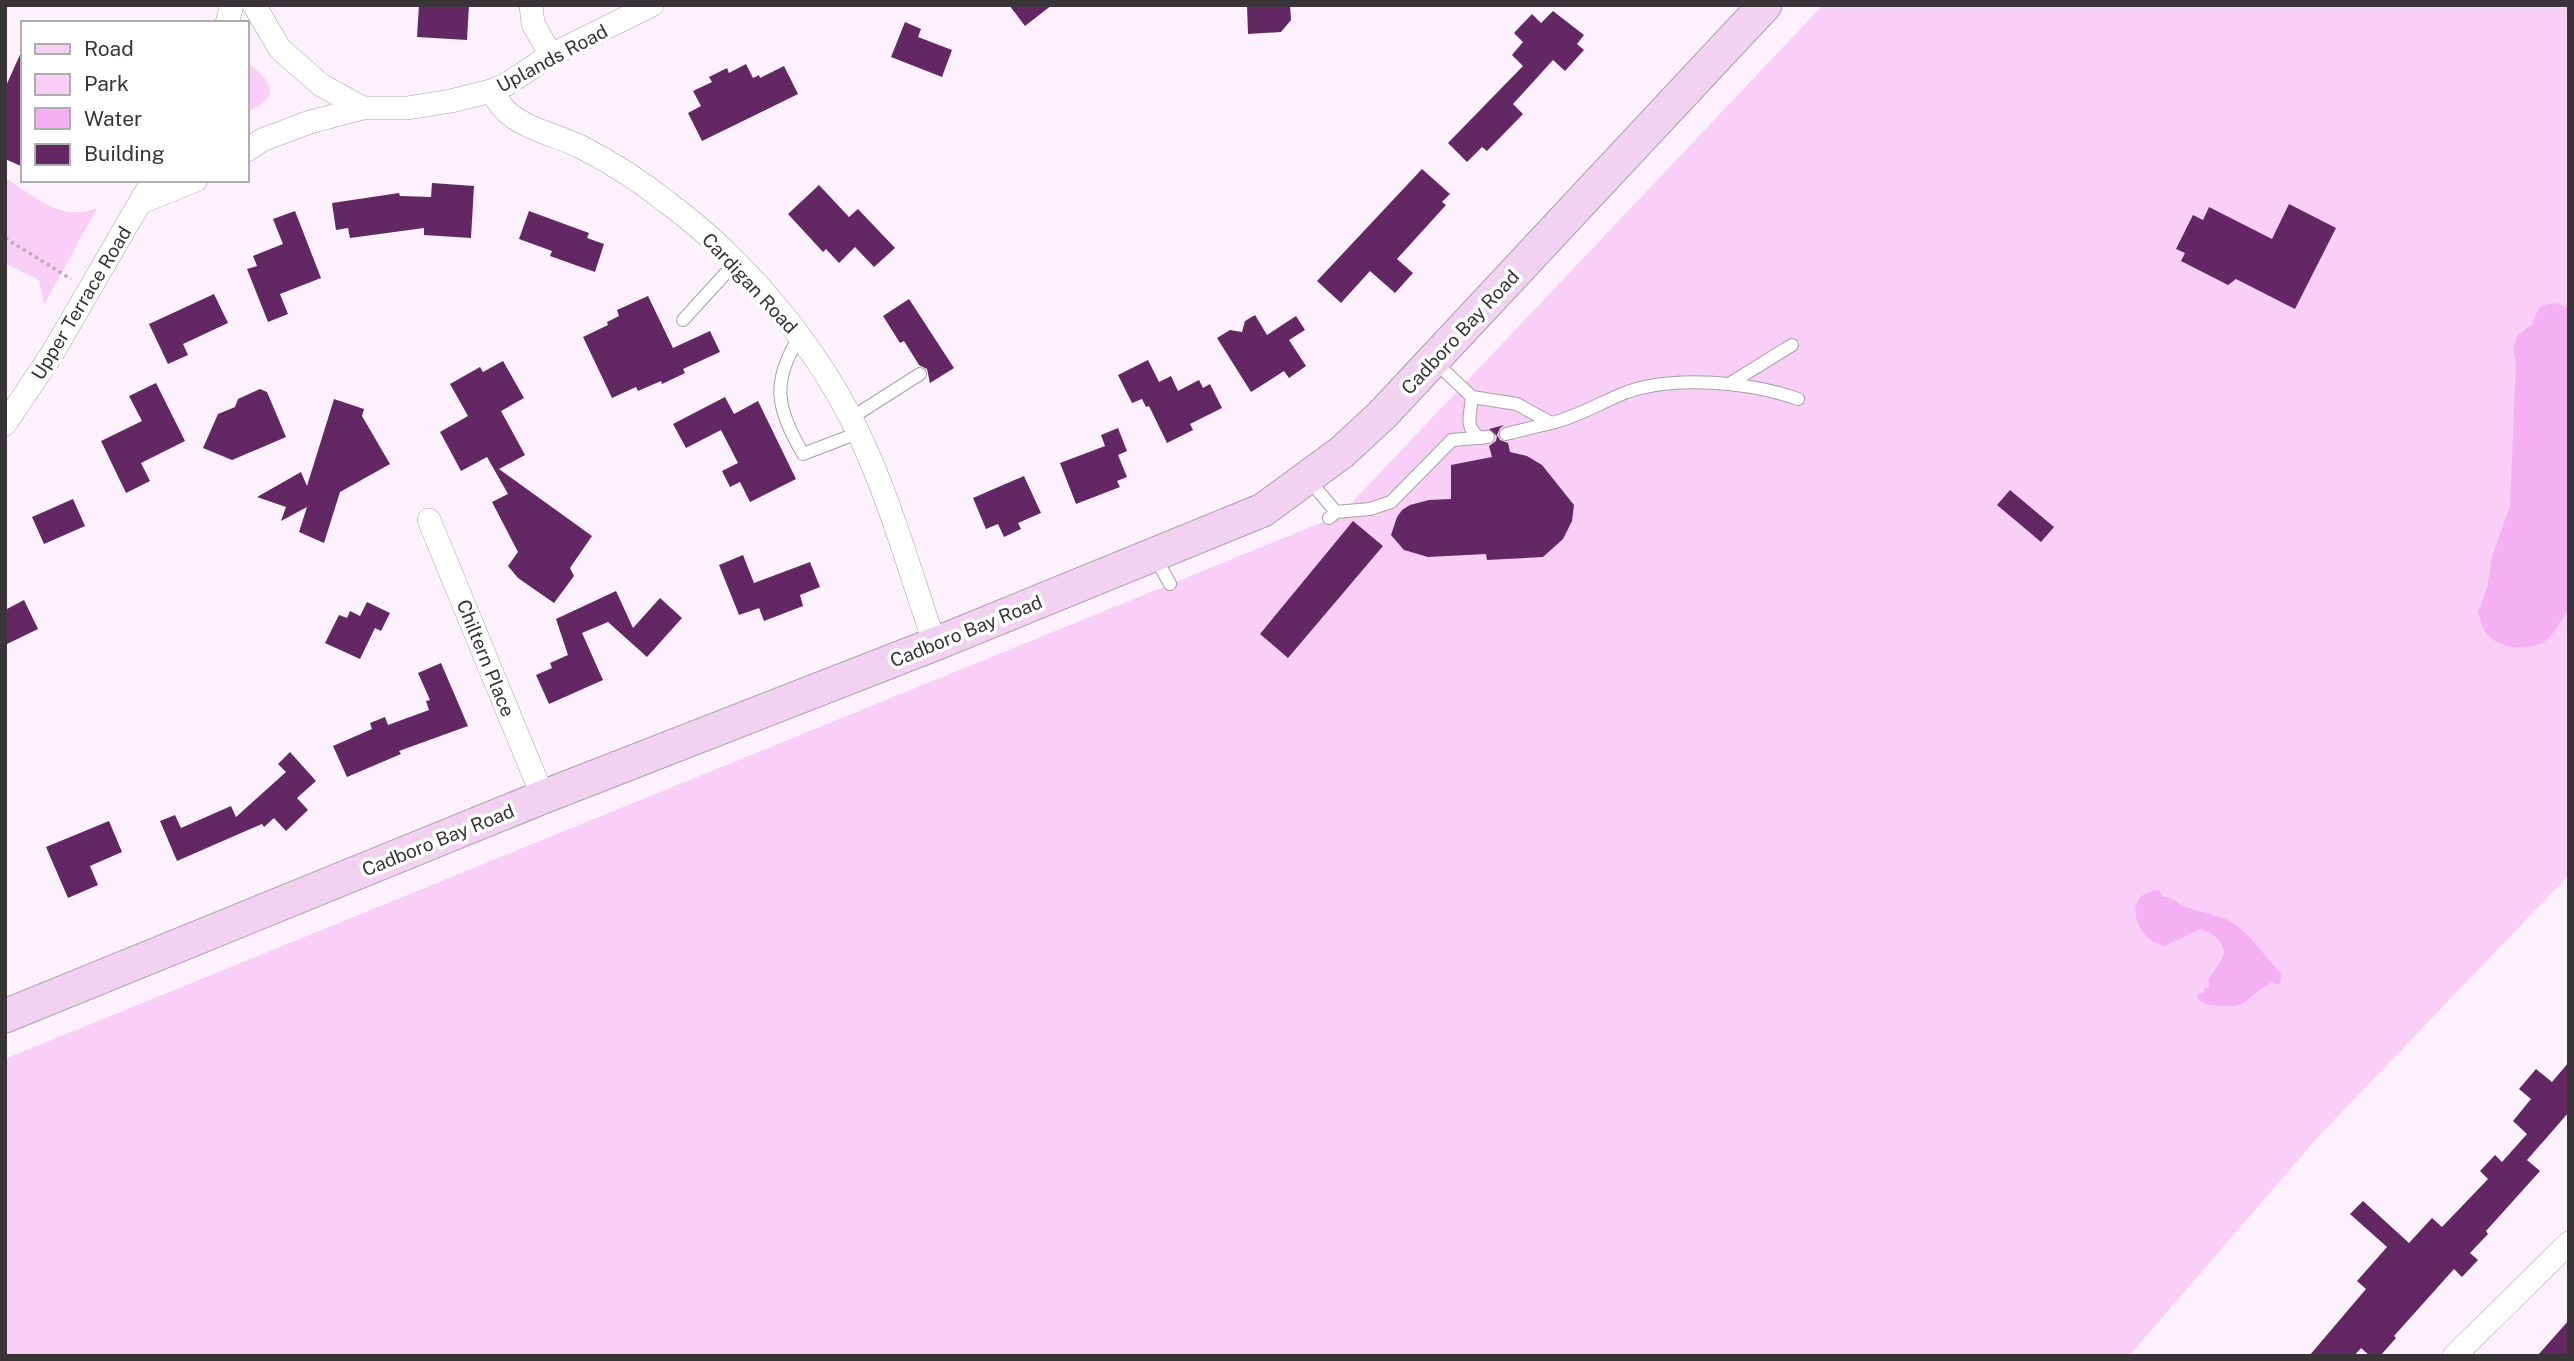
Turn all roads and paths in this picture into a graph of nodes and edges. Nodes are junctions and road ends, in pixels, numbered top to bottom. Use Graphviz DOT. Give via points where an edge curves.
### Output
graph roads {
  1 [pos="254,5"];
  2 [pos="531,5"];
  3 [pos="652,5"];
  4 [pos="1765,5"];
  5 [pos="551,55"];
  6 [pos="491,91"];
  7 [pos="363,108"];
  8 [pos="248,149"];
  9 [pos="152,182"];
  10 [pos="191,182"];
  11 [pos="142,202"];
  12 [pos="5,238"];
  13 [pos="735,263"];
  14 [pos="90,292"];
  15 [pos="683,320"];
  16 [pos="800,336"];
  17 [pos="1792,345"];
  18 [pos="1433,360"];
  19 [pos="920,374"];
  20 [pos="1729,384"];
  21 [pos="1472,397"];
  22 [pos="1798,399"];
  23 [pos="5,424"];
  24 [pos="1551,424"];
  25 [pos="855,425"];
  26 [pos="1506,433"];
  27 [pos="1308,479"];
  28 [pos="429,520"];
  29 [pos="1153,554"];
  30 [pos="1171,584"];
  31 [pos="935,644"];
  32 [pos="543,797"];
  33 [pos="5,1016"];
  34 [pos="2569,1243"];
  35 [pos="2454,1356"];
  1 -- 7 [label="street" via="280,49 321,85"];
  2 -- 5 [label="street" via="533,24"];
  3 -- 5 [label="street, Uplands Road"];
  4 -- 18 [label="main road, Cadboro Bay Road"];
  5 -- 6 [label="street, Uplands Road"];
  6 -- 7 [label="street, Uplands Road" via="407,108"];
  6 -- 13 [label="street, Cardigan Road" via="507,112 585,149 669,203"];
  7 -- 8 [label="street, Uplands Road" via="310,122"];
  9 -- 11 [label="street, Upper Terrace Road"];
  10 -- 11 [label="street"];
  11 -- 14 [label="street, Upper Terrace Road"];
  12 -- 14 [label="path"];
  13 -- 15 [label="lane"];
  13 -- 16 [label="street, Cardigan Road"];
  14 -- 23 [label="street, Upper Terrace Road"];
  16 -- 25 [label="street, Cardigan Road"];
  16 -- 25 [label="lane" via="788,355 780,383 786,423 803,454"];
  17 -- 20 [label="lane"];
  18 -- 21 [label="lane"];
  18 -- 27 [label="main road, Cadboro Bay Road" via="1352,443"];
  19 -- 25 [label="lane"];
  20 -- 22 [label="lane"];
  20 -- 24 [label="lane" via="1650,386"];
  21 -- 24 [label="lane" via="1517,404"];
  21 -- 27 [label="lane" via="1470,427 1473,434 1485,437 1452,440 1391,502 1332,515"];
  24 -- 26 [label="lane"];
  25 -- 31 [label="street, Cardigan Road"];
  27 -- 29 [label="main road, Cadboro Bay Road" via="1263,510"];
  28 -- 32 [label="street, Chiltern Place"];
  29 -- 30 [label="lane"];
  29 -- 31 [label="main road, Cadboro Bay Road"];
  31 -- 32 [label="main road, Cadboro Bay Road"];
  32 -- 33 [label="main road, Cadboro Bay Road"];
  34 -- 35 [label="street"];
}
